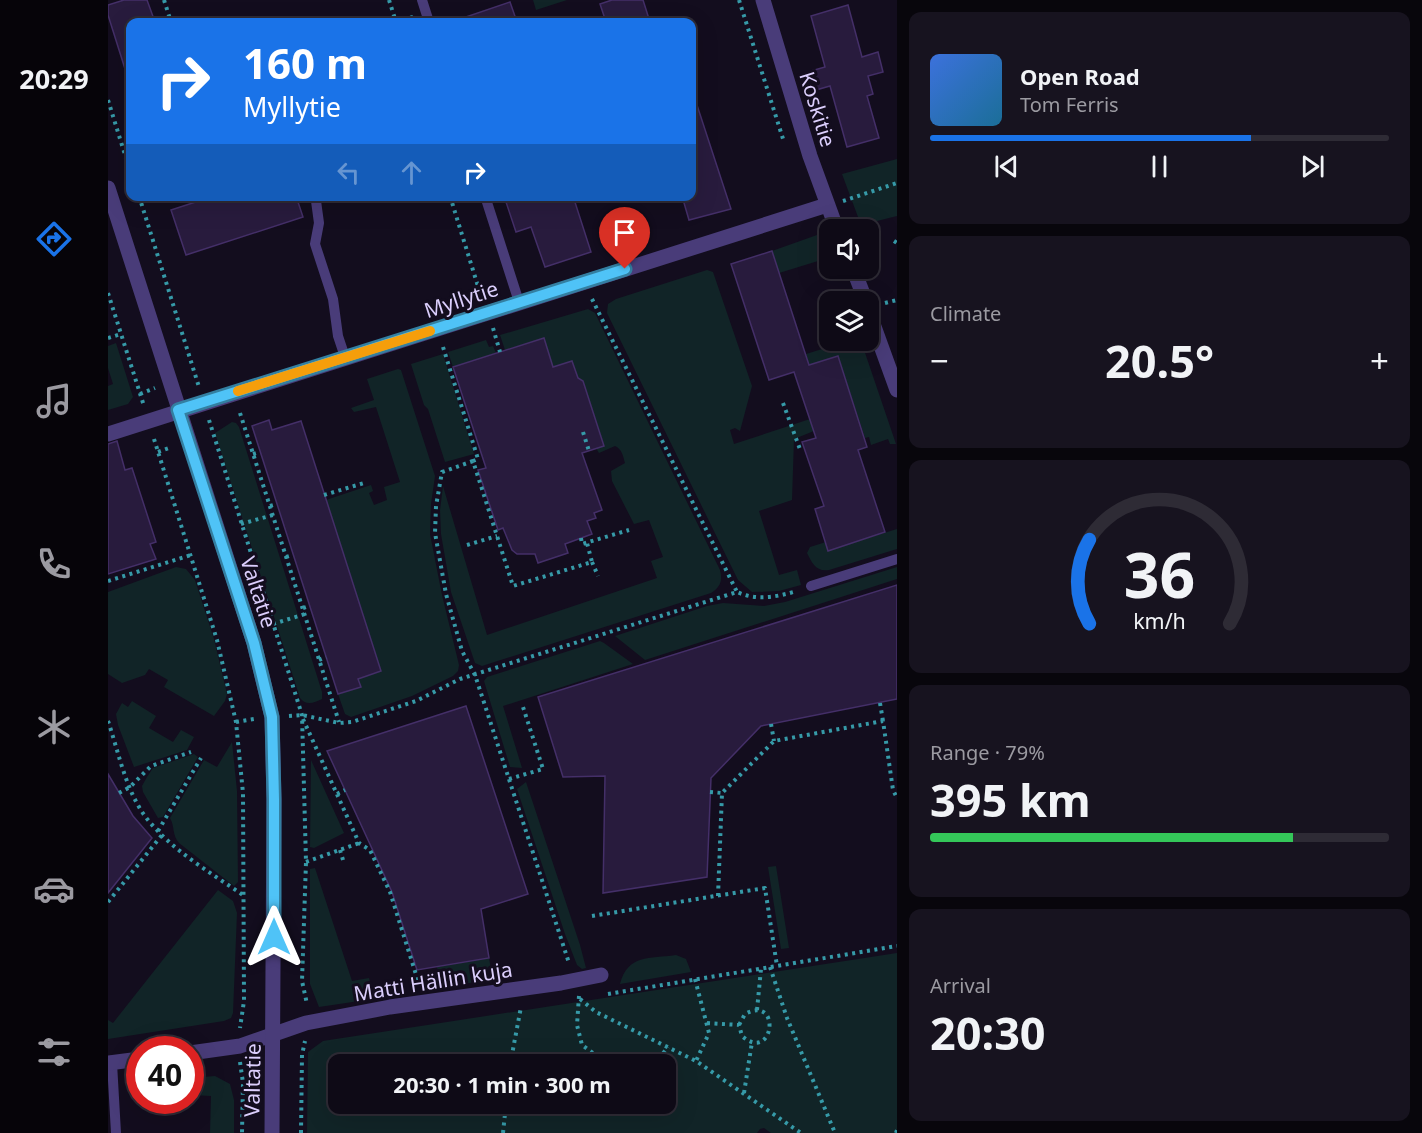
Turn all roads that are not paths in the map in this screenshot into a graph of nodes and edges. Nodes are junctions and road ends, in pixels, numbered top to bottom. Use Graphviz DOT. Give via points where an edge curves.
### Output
graph roads {
  1 [pos="422,0"];
  2 [pos="763,0"];
  3 [pos="428,18"];
  4 [pos="108,188"];
  5 [pos="316,201"];
  6 [pos="487,201"];
  7 [pos="827,205"];
  8 [pos="833,219"];
  9 [pos="519,302"];
  10 [pos="879,340"];
  11 [pos="345,357"];
  12 [pos="897,390"];
  13 [pos="178,410"];
  14 [pos="108,434"];
  15 [pos="897,559"];
  16 [pos="812,586"];
  17 [pos="601,975"];
  18 [pos="273,1034"];
  19 [pos="204,1051"];
  20 [pos="126,1061"];
  21 [pos="110,1063"];
  22 [pos="116,1133"];
  23 [pos="272,1133"];
  1 -- 3 [label="lane"];
  2 -- 7 [label="street, Koskitie"];
  4 -- 13 [label="street, Valtatie"];
  5 -- 11 [label="lane" via="319,223 315,244 333,299"];
  6 -- 9 [label="lane"];
  7 -- 8 [label="street, Koskitie"];
  7 -- 9 [label="street, Myllytie"];
  9 -- 11 [label="street, Myllytie"];
  10 -- 12 [label="street"];
  11 -- 13 [label="street, Myllytie"];
  13 -- 14 [label="street, Myllytie"];
  13 -- 18 [label="street, Valtatie" via="254,643 272,717"];
  15 -- 16 [label="lane"];
  17 -- 18 [label="street, Matti Hällin kuja" via="390,1006 306,1023"];
  18 -- 19 [label="street, Matti Hällin kuja" via="240,1046"];
  18 -- 23 [label="street, Valtatie"];
  20 -- 21 [label="street"];
  21 -- 22 [label="lane"];
}
